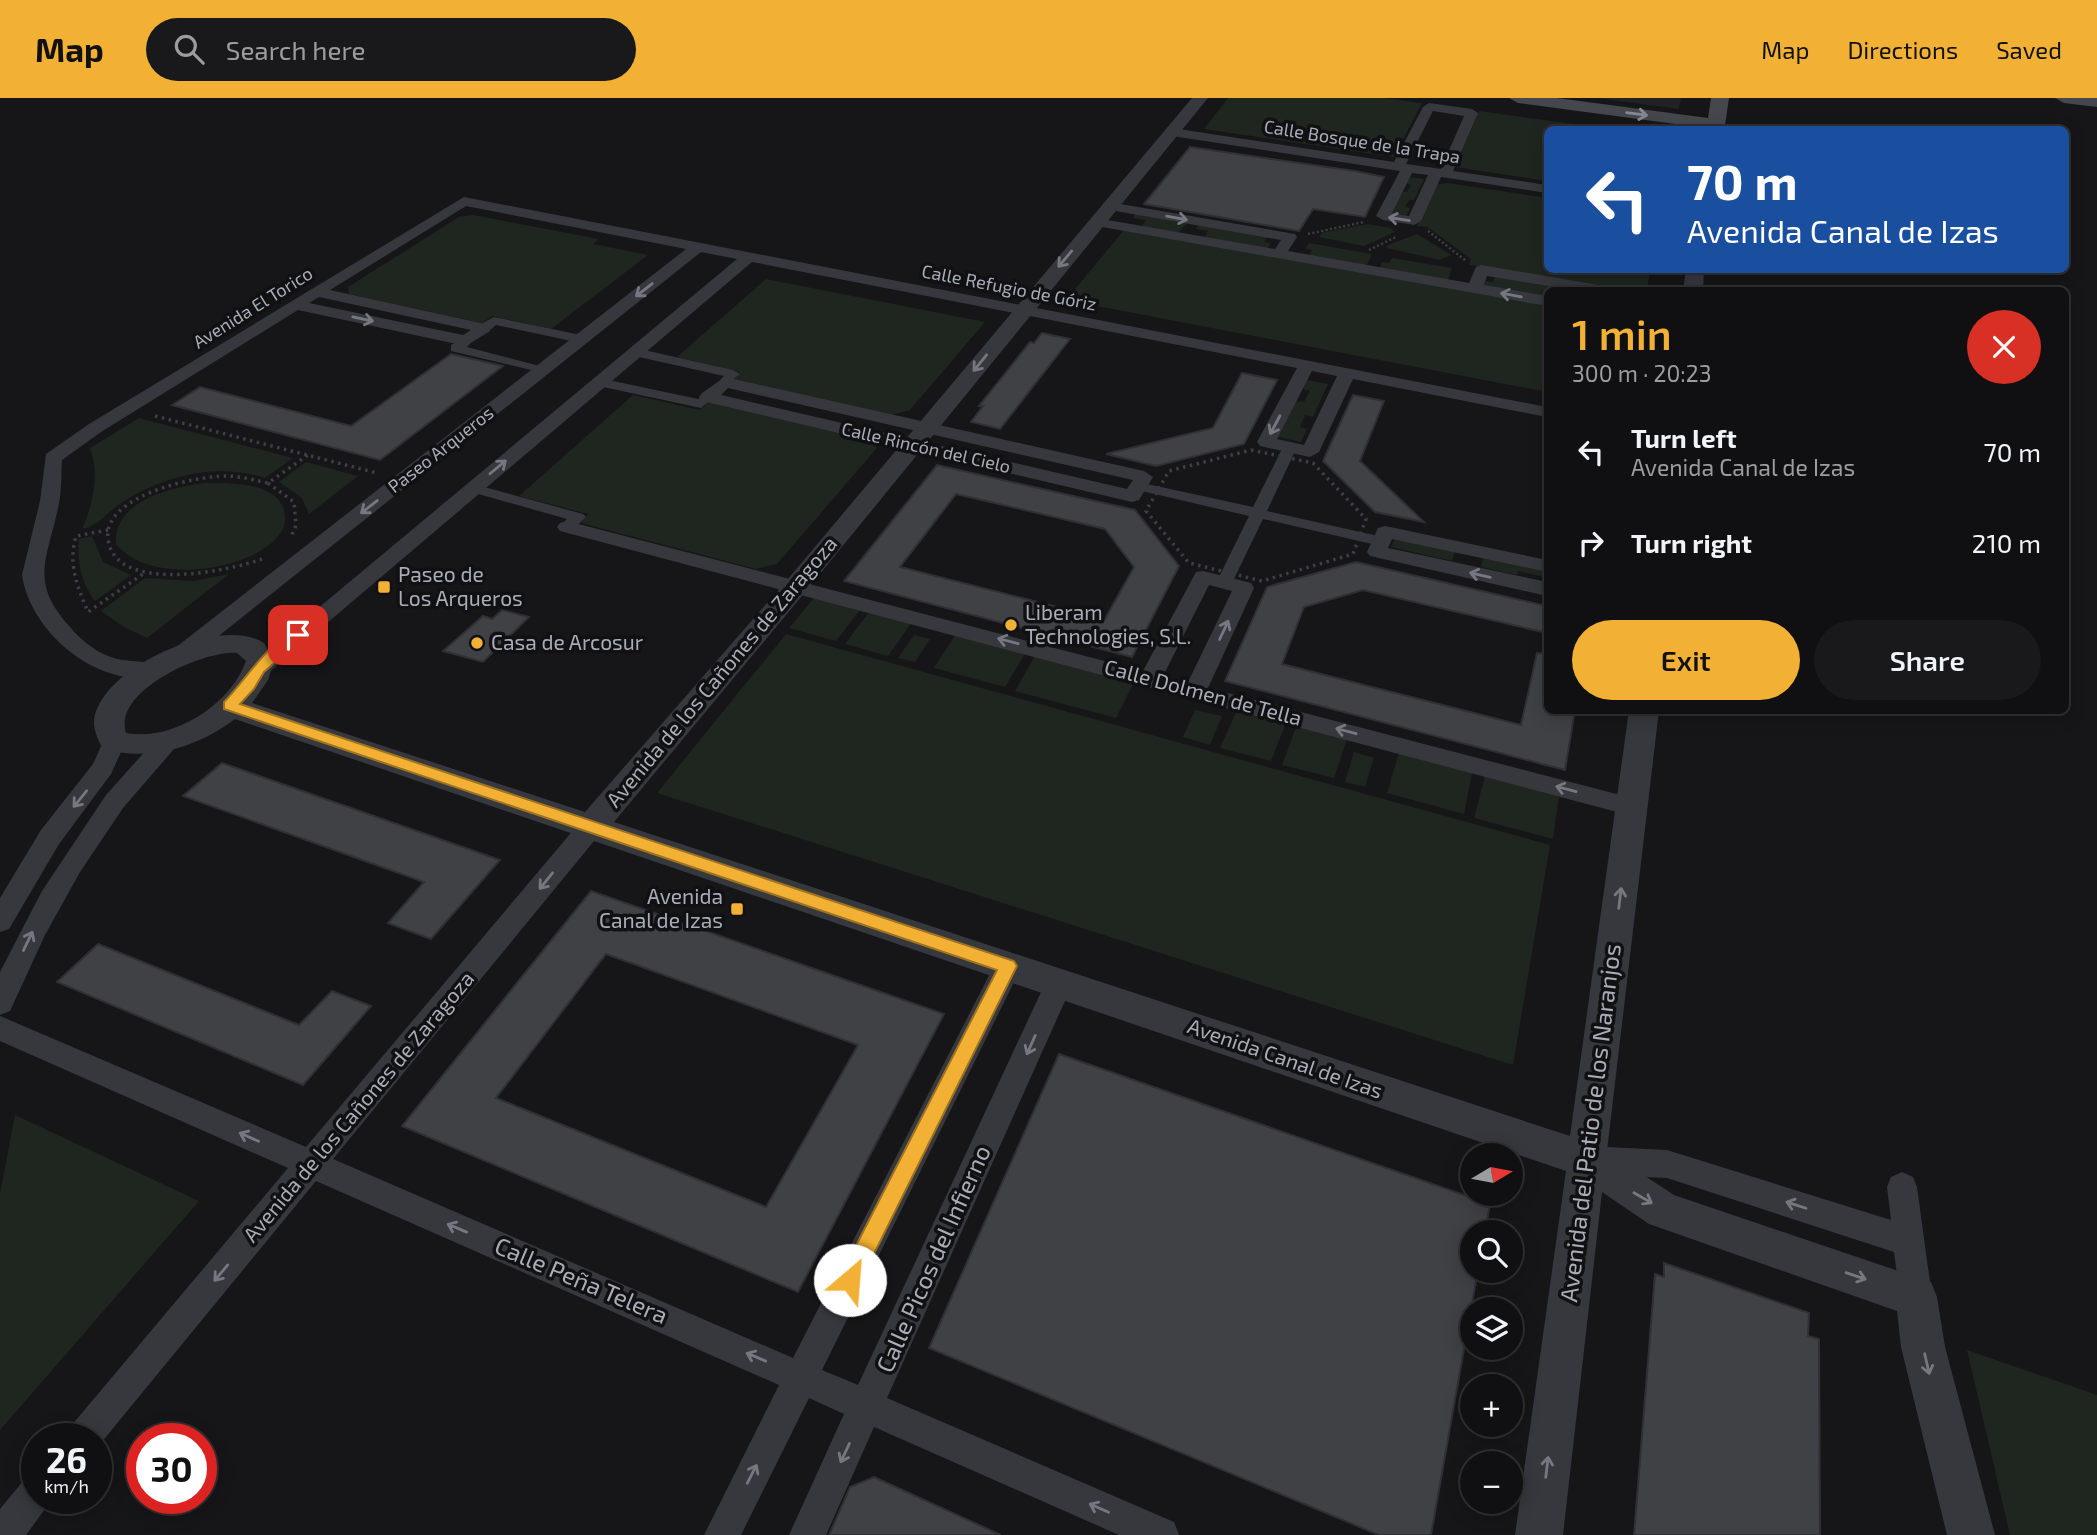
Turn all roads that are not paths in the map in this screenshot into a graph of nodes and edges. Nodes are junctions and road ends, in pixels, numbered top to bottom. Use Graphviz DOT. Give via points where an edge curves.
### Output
graph roads {
  1 [pos="1200,98"];
  2 [pos="1518,98"];
  3 [pos="1720,98"];
  4 [pos="2064,98"];
  5 [pos="2097,102"];
  6 [pos="1709,126"];
  7 [pos="1716,126"];
  8 [pos="1172,132"];
  9 [pos="1403,168"];
  10 [pos="1441,173"];
  11 [pos="1544,190"];
  12 [pos="464,201"];
  13 [pos="1109,206"];
  14 [pos="1096,222"];
  15 [pos="697,247"];
  16 [pos="1279,254"];
  17 [pos="749,256"];
  18 [pos="1580,287"];
  19 [pos="1475,288"];
  20 [pos="316,292"];
  21 [pos="1544,300"];
  22 [pos="296,305"];
  23 [pos="1023,310"];
  24 [pos="484,328"];
  25 [pos="581,339"];
  26 [pos="466,341"];
  27 [pos="635,352"];
  28 [pos="1307,365"];
  29 [pos="544,369"];
  30 [pos="1347,373"];
  31 [pos="599,382"];
  32 [pos="725,382"];
  33 [pos="708,397"];
  34 [pos="1544,411"];
  35 [pos="920,436"];
  36 [pos="1290,447"];
  37 [pos="1138,486"];
  38 [pos="473,488"];
  39 [pos="1258,513"];
  40 [pos="567,527"];
  41 [pos="1381,541"];
  42 [pos="1544,565"];
  43 [pos="1224,583"];
  44 [pos="797,585"];
  45 [pos="1544,589"];
  46 [pos="183,653"];
  47 [pos="259,669"];
  48 [pos="153,670"];
  49 [pos="1150,679"];
  50 [pos="1195,691"];
  51 [pos="230,706"];
  52 [pos="1644,714"];
  53 [pos="114,741"];
  54 [pos="166,743"];
  55 [pos="1632,807"];
  56 [pos="590,828"];
  57 [pos="0,921"];
  58 [pos="1008,966"];
  59 [pos="1059,983"];
  60 [pos="0,1003"];
  61 [pos="0,1028"];
  62 [pos="1587,1160"];
  63 [pos="313,1165"];
  64 [pos="1902,1187"];
  65 [pos="1908,1241"];
  66 [pos="1916,1297"];
  67 [pos="801,1377"];
  68 [pos="867,1406"];
  69 [pos="96,1423"];
  70 [pos="21,1512"];
  71 [pos="2,1535"];
  72 [pos="722,1535"];
  73 [pos="807,1535"];
  74 [pos="1161,1535"];
  75 [pos="1539,1535"];
  76 [pos="1971,1535"];
  1 -- 8 [label="street, Avenida de los Cañones de Zaragoza"];
  2 -- 6 [label="main road, one-way"];
  3 -- 7 [label="main road"];
  4 -- 5 [label="main road"];
  8 -- 9 [label="street, Calle Bosque de la Trapa"];
  8 -- 13 [label="street, Avenida de los Cañones de Zaragoza"];
  9 -- 10 [label="street, Calle Bosque de la Trapa"];
  10 -- 9 [label="street, one-way" via="1414,221 1383,216"];
  9 -- 10 [label="street" via="1429,107 1472,113"];
  10 -- 11 [label="street, Calle Bosque de la Trapa"];
  12 -- 15 [label="street, Calle Refugio de Góriz"];
  12 -- 20 [label="street, Avenida El Torico"];
  13 -- 14 [label="street, Avenida de los Cañones de Zaragoza"];
  13 -- 16 [label="street, one-way" via="1290,237"];
  14 -- 16 [label="street"];
  14 -- 23 [label="street, Avenida de los Cañones de Zaragoza, one-way"];
  15 -- 17 [label="street, Calle Refugio de Góriz"];
  15 -- 25 [label="street, Paseo Arqueros, one-way"];
  16 -- 19 [label="street"];
  17 -- 23 [label="street, Calle Refugio de Góriz"];
  17 -- 27 [label="street"];
  18 -- 19 [label="street" via="1481,270"];
  21 -- 19 [label="street, one-way"];
  20 -- 22 [label="street, Avenida El Torico"];
  20 -- 24 [label="street"];
  22 -- 26 [label="street, one-way"];
  22 -- 48 [label="street, Avenida El Torico" via="53,458 51,499 34,554 36,594 53,621 90,657 116,666"];
  23 -- 28 [label="street, Calle Refugio de Góriz"];
  23 -- 35 [label="street, Avenida de los Cañones de Zaragoza, one-way"];
  24 -- 25 [label="street" via="494,321"];
  24 -- 26 [label="street"];
  25 -- 29 [label="street, Paseo Arqueros"];
  26 -- 29 [label="street" via="456,348"];
  27 -- 31 [label="street"];
  27 -- 32 [label="street, Calle Rincón del Cielo" via="733,374"];
  28 -- 30 [label="street, Calle Refugio de Góriz"];
  28 -- 36 [label="street, one-way" via="1266,442"];
  29 -- 46 [label="street, Paseo Arqueros, one-way"];
  30 -- 34 [label="street, Calle Refugio de Góriz"];
  30 -- 36 [label="street" via="1310,452"];
  31 -- 33 [label="street, Calle Rincón del Cielo" via="701,404"];
  38 -- 31 [label="street, one-way"];
  32 -- 33 [label="street"];
  32 -- 35 [label="street, Calle Rincón del Cielo"];
  33 -- 35 [label="street, Calle Rincón del Cielo"];
  35 -- 37 [label="street, Calle Rincón del Cielo" via="1144,477"];
  35 -- 44 [label="street, Avenida de los Cañones de Zaragoza"];
  36 -- 39 [label="street"];
  37 -- 39 [label="street, Calle Rincón del Cielo"];
  38 -- 40 [label="street, Calle Dolmen de Tella" via="578,517"];
  38 -- 47 [label="street"];
  39 -- 41 [label="street, Calle Rincón del Cielo"];
  39 -- 43 [label="street"];
  40 -- 44 [label="street, Calle Dolmen de Tella"];
  41 -- 42 [label="street, Calle Rincón del Cielo" via="1385,532"];
  45 -- 41 [label="street, Calle Rincón del Cielo, one-way" via="1377,552"];
  43 -- 49 [label="street" via="1203,577"];
  50 -- 43 [label="street, one-way" via="1244,588"];
  49 -- 44 [label="street, Calle Dolmen de Tella, one-way"];
  44 -- 56 [label="street, Avenida de los Cañones de Zaragoza"];
  46 -- 47 [label="street" via="218,643 247,645 258,654"];
  46 -- 48 [label="street"];
  47 -- 51 [label="street"];
  48 -- 53 [label="street" via="112,711 108,724"];
  49 -- 50 [label="street, Calle Dolmen de Tella"];
  55 -- 50 [label="street, Calle Dolmen de Tella, one-way"];
  51 -- 54 [label="street"];
  51 -- 56 [label="street, Avenida Canal de Izas"];
  52 -- 55 [label="street, Avenida del Patio de los Naranjos"];
  53 -- 54 [label="street" via="136,746"];
  53 -- 57 [label="street, one-way" via="103,768 50,837"];
  60 -- 54 [label="street, one-way" via="65,870 127,786"];
  62 -- 55 [label="street, Avenida del Patio de los Naranjos, one-way"];
  56 -- 58 [label="street, Avenida Canal de Izas"];
  56 -- 63 [label="street, Avenida de los Cañones de Zaragoza, one-way"];
  58 -- 59 [label="street, Avenida Canal de Izas"];
  58 -- 67 [label="street"];
  59 -- 62 [label="street, Avenida Canal de Izas"];
  59 -- 68 [label="street, Calle Picos del Infierno, one-way"];
  63 -- 61 [label="street, Calle Peña Telera, one-way"];
  65 -- 62 [label="street, Avenida Canal de Izas, one-way" via="1667,1164"];
  62 -- 66 [label="street, one-way" via="1662,1210"];
  75 -- 62 [label="street, Avenida del Patio de los Naranjos, one-way"];
  67 -- 63 [label="street, Calle Peña Telera, one-way"];
  63 -- 69 [label="street, Avenida de los Cañones de Zaragoza, one-way"];
  64 -- 65 [label="street"];
  65 -- 66 [label="street"];
  66 -- 76 [label="street, one-way" via="1923,1347"];
  67 -- 68 [label="street, Calle Peña Telera"];
  72 -- 67 [label="street, one-way"];
  68 -- 73 [label="street, Calle Picos del Infierno, one-way"];
  74 -- 68 [label="street, Calle Peña Telera, one-way"];
  70 -- 71 [label="street"];
}
